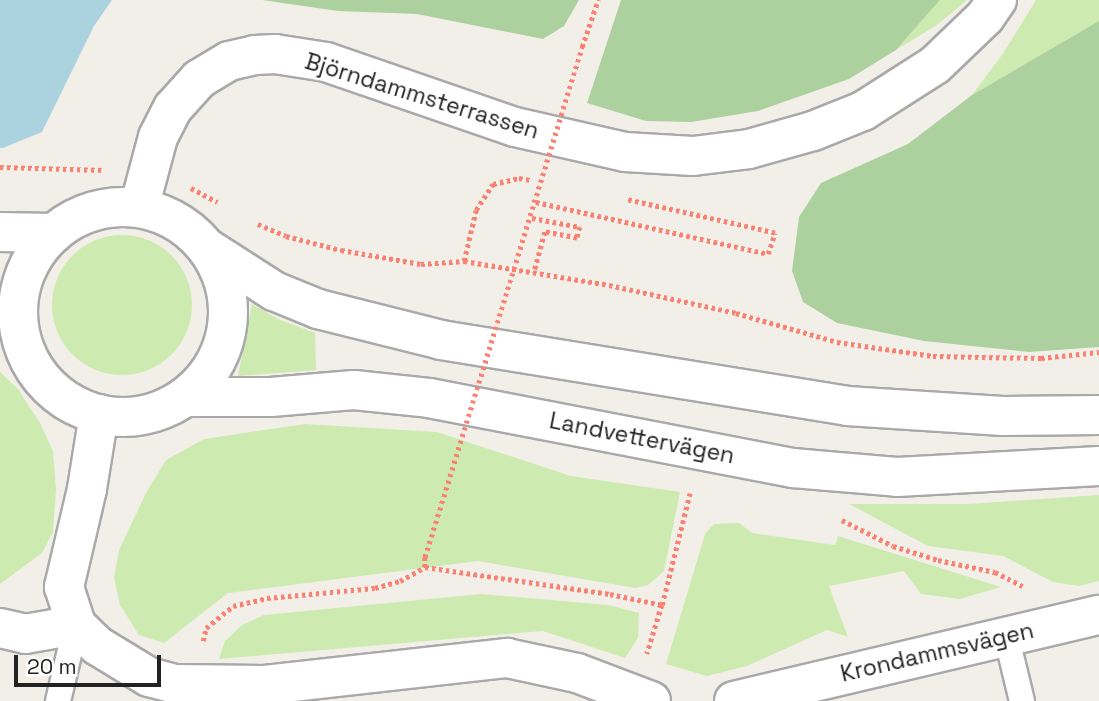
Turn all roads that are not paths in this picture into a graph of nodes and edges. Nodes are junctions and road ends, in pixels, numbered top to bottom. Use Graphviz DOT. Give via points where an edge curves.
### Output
graph roads {
  1 [pos="997,0"];
  2 [pos="143,191"];
  3 [pos="0,232"];
  4 [pos="54,233"];
  5 [pos="207,248"];
  6 [pos="0,344"];
  7 [pos="38,374"];
  8 [pos="185,397"];
  9 [pos="99,414"];
  10 [pos="1099,415"];
  11 [pos="1099,466"];
  12 [pos="1099,615"];
  13 [pos="76,625"];
  14 [pos="0,628"];
  15 [pos="1006,635"];
  16 [pos="182,690"];
  17 [pos="642,698"];
  18 [pos="58,701"];
  19 [pos="734,701"];
  20 [pos="1022,701"];
  1 -- 2 [label="street, Björndammsterrassen" via="935,65 863,110 813,131 749,149 693,156 625,152 515,127 326,62 255,55 229,61 199,79 173,108 158,137"];
  2 -- 4 [label="street" via="76,218"];
  2 -- 5 [label="street"];
  3 -- 4 [label="street"];
  4 -- 7 [label="street" via="27,270 19,300 22,338"];
  5 -- 8 [label="street" via="227,294 228,327 209,374"];
  5 -- 10 [label="street" via="274,291 318,309 441,340 847,405 1003,416"];
  6 -- 7 [label="street"];
  7 -- 9 [label="street" via="65,399"];
  8 -- 9 [label="street" via="144,415"];
  8 -- 11 [label="street, Landvettervägen" via="271,397 354,390 429,398 793,468 897,477"];
  9 -- 13 [label="street" via="64,587"];
  12 -- 15 [label="street, Krondammsvägen"];
  13 -- 14 [label="street" via="25,634"];
  13 -- 16 [label="street" via="130,667"];
  13 -- 18 [label="lane"];
  15 -- 19 [label="street, Krondammsvägen"];
  15 -- 20 [label="lane"];
  16 -- 17 [label="street" via="507,658 577,673"];
}
